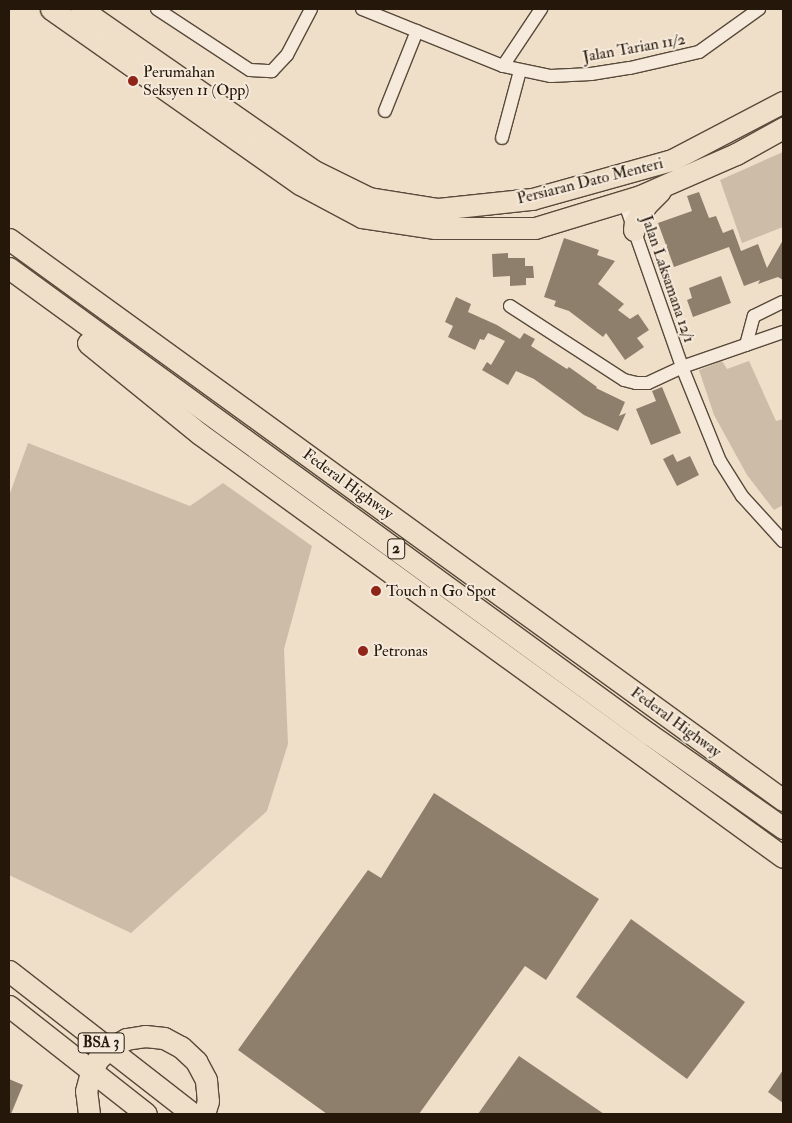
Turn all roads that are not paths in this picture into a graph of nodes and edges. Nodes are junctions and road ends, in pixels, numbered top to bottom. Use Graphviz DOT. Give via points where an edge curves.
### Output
graph roads {
  1 [pos="51,9"];
  2 [pos="81,9"];
  3 [pos="157,9"];
  4 [pos="311,9"];
  5 [pos="362,9"];
  6 [pos="541,9"];
  7 [pos="759,9"];
  8 [pos="391,14"];
  9 [pos="418,31"];
  10 [pos="503,66"];
  11 [pos="520,71"];
  12 [pos="783,102"];
  13 [pos="385,111"];
  14 [pos="783,128"];
  15 [pos="502,138"];
  16 [pos="672,160"];
  17 [pos="668,184"];
  18 [pos="540,197"];
  19 [pos="623,214"];
  20 [pos="9,239"];
  21 [pos="9,268"];
  22 [pos="783,302"];
  23 [pos="510,306"];
  24 [pos="60,308"];
  25 [pos="783,332"];
  26 [pos="746,345"];
  27 [pos="682,367"];
  28 [pos="783,541"];
  29 [pos="783,800"];
  30 [pos="783,828"];
  31 [pos="777,851"];
  32 [pos="9,971"];
  33 [pos="9,1006"];
  34 [pos="109,1049"];
  35 [pos="91,1072"];
  36 [pos="89,1114"];
  37 [pos="146,1114"];
  38 [pos="194,1114"];
  39 [pos="204,1114"];
  1 -- 19 [label="main road, Persiaran Dato Menteri" via="300,184 362,217 435,228 535,228"];
  2 -- 18 [label="main road, Persiaran Dato Menteri" via="314,171 369,198 438,208"];
  3 -- 4 [label="street" via="250,70 272,72 287,55"];
  5 -- 8 [label="street, Jalan Tarian 11/2"];
  6 -- 10 [label="street"];
  7 -- 11 [label="street, Jalan Tarian 11/2" via="699,52 591,74 551,76"];
  8 -- 9 [label="street, Jalan Tarian 11/2"];
  9 -- 10 [label="street, Jalan Tarian 11/2"];
  9 -- 13 [label="street"];
  10 -- 11 [label="street, Jalan Tarian 11/2"];
  11 -- 15 [label="street"];
  12 -- 16 [label="main road, Persiaran Dato Menteri"];
  14 -- 17 [label="main road, Persiaran Dato Menteri" via="736,154"];
  16 -- 18 [label="main road, Persiaran Dato Menteri"];
  16 -- 19 [label="main road" via="634,182 625,192"];
  17 -- 19 [label="main road, Persiaran Dato Menteri"];
  17 -- 19 [label="main road" via="635,222"];
  18 -- 19 [label="main road" via="606,196"];
  19 -- 27 [label="street, Jalan Laksamana 12/1"];
  20 -- 29 [label="main road, Federal Highway / 2"];
  21 -- 24 [label="main road, Federal Highway / 2"];
  22 -- 26 [label="street" via="754,316"];
  23 -- 27 [label="street" via="624,380 648,382"];
  24 -- 30 [label="main road, Federal Highway / 2"];
  24 -- 31 [label="main road" via="70,329 200,434"];
  25 -- 26 [label="street, Jalan Laksamana 12/1"];
  26 -- 27 [label="street, Jalan Laksamana 12/1"];
  27 -- 28 [label="street, Jalan Laksamana 12/1" via="720,461 742,496"];
  32 -- 34 [label="main road, BSA 3"];
  33 -- 35 [label="main road, BSA 3"];
  34 -- 35 [label="main road"];
  34 -- 38 [label="main road, BSA 3"];
  34 -- 39 [label="main road" via="126,1039 145,1036 164,1038 181,1047 196,1061 206,1080 208,1101"];
  35 -- 36 [label="main road" via="86,1091"];
  35 -- 37 [label="main road, BSA 3"];
}
